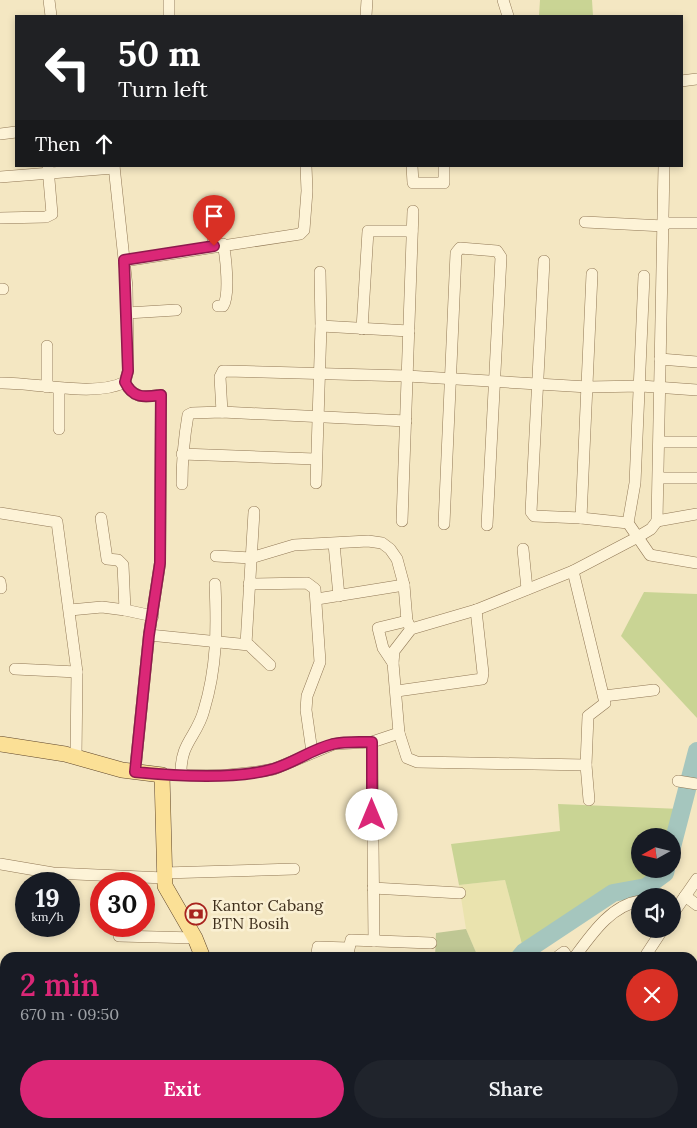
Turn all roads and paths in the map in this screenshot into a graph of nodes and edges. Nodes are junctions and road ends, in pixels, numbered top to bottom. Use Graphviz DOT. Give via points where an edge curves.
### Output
graph roads {
  1 [pos="49,0"];
  2 [pos="169,0"];
  3 [pos="367,0"];
  4 [pos="503,0"];
  5 [pos="51,15"];
  6 [pos="169,15"];
  7 [pos="366,15"];
  8 [pos="508,15"];
  9 [pos="697,79"];
  10 [pos="683,81"];
  11 [pos="15,132"];
  12 [pos="0,134"];
  13 [pos="114,167"];
  14 [pos="306,167"];
  15 [pos="412,167"];
  16 [pos="444,167"];
  17 [pos="664,167"];
  18 [pos="48,170"];
  19 [pos="0,177"];
  20 [pos="413,211"];
  21 [pos="211,217"];
  22 [pos="0,218"];
  23 [pos="585,222"];
  24 [pos="697,224"];
  25 [pos="664,225"];
  26 [pos="412,231"];
  27 [pos="219,245"];
  28 [pos="124,260"];
  29 [pos="544,261"];
  30 [pos="320,272"];
  31 [pos="592,274"];
  32 [pos="644,276"];
  33 [pos="218,306"];
  34 [pos="176,310"];
  35 [pos="127,312"];
  36 [pos="321,326"];
  37 [pos="362,329"];
  38 [pos="409,331"];
  39 [pos="47,346"];
  40 [pos="660,359"];
  41 [pos="697,362"];
  42 [pos="318,372"];
  43 [pos="407,376"];
  44 [pos="450,378"];
  45 [pos="496,381"];
  46 [pos="125,382"];
  47 [pos="0,383"];
  48 [pos="536,384"];
  49 [pos="641,386"];
  50 [pos="47,387"];
  51 [pos="588,387"];
  52 [pos="59,388"];
  53 [pos="659,388"];
  54 [pos="697,390"];
  55 [pos="222,412"];
  56 [pos="318,416"];
  57 [pos="406,421"];
  58 [pos="59,429"];
  59 [pos="660,442"];
  60 [pos="697,442"];
  61 [pos="182,454"];
  62 [pos="315,459"];
  63 [pos="660,478"];
  64 [pos="697,478"];
  65 [pos="316,483"];
  66 [pos="182,484"];
  67 [pos="254,512"];
  68 [pos="0,513"];
  69 [pos="697,514"];
  70 [pos="101,518"];
  71 [pos="581,518"];
  72 [pos="402,521"];
  73 [pos="657,521"];
  74 [pos="628,523"];
  75 [pos="444,524"];
  76 [pos="487,525"];
  77 [pos="636,538"];
  78 [pos="334,544"];
  79 [pos="523,549"];
  80 [pos="216,556"];
  81 [pos="251,558"];
  82 [pos="697,563"];
  83 [pos="573,571"];
  84 [pos="215,584"];
  85 [pos="249,584"];
  86 [pos="404,586"];
  87 [pos="527,589"];
  88 [pos="339,596"];
  89 [pos="317,599"];
  90 [pos="70,610"];
  91 [pos="125,610"];
  92 [pos="476,610"];
  93 [pos="153,616"];
  94 [pos="409,625"];
  95 [pos="149,635"];
  96 [pos="217,643"];
  97 [pos="246,644"];
  98 [pos="393,663"];
  99 [pos="270,665"];
  100 [pos="15,669"];
  101 [pos="77,672"];
  102 [pos="654,690"];
  103 [pos="397,691"];
  104 [pos="604,696"];
  105 [pos="399,733"];
  106 [pos="372,742"];
  107 [pos="0,744"];
  108 [pos="312,752"];
  109 [pos="76,758"];
  110 [pos="586,765"];
  111 [pos="135,772"];
  112 [pos="181,774"];
  113 [pos="162,775"];
  114 [pos="681,782"];
  115 [pos="697,784"];
  116 [pos="589,800"];
  117 [pos="0,864"];
  118 [pos="294,869"];
  119 [pos="164,876"];
  120 [pos="694,886"];
  121 [pos="373,888"];
  122 [pos="460,893"];
  123 [pos="631,902"];
  124 [pos="681,903"];
  125 [pos="697,905"];
  126 [pos="155,937"];
  127 [pos="195,938"];
  128 [pos="657,938"];
  129 [pos="374,941"];
  130 [pos="430,943"];
  131 [pos="201,952"];
  132 [pos="317,952"];
  133 [pos="343,952"];
  134 [pos="348,952"];
  135 [pos="578,952"];
  136 [pos="648,952"];
  1 -- 5 [label="street"];
  2 -- 6 [label="street"];
  3 -- 7 [label="street"];
  4 -- 8 [label="street"];
  9 -- 10 [label="street"];
  11 -- 12 [label="street"];
  13 -- 18 [label="street"];
  13 -- 28 [label="street"];
  14 -- 27 [label="street" via="302,232"];
  15 -- 16 [label="street" via="413,184 444,183"];
  17 -- 25 [label="street"];
  18 -- 19 [label="street"];
  18 -- 22 [label="street" via="52,214 46,217"];
  20 -- 26 [label="street"];
  21 -- 27 [label="street"];
  23 -- 25 [label="street"];
  24 -- 25 [label="street"];
  25 -- 40 [label="street"];
  26 -- 37 [label="street" via="368,231"];
  26 -- 38 [label="street"];
  27 -- 28 [label="street"];
  27 -- 33 [label="street" via="226,272 226,300 223,306"];
  28 -- 35 [label="street"];
  29 -- 48 [label="street"];
  30 -- 36 [label="street"];
  31 -- 51 [label="street"];
  32 -- 49 [label="street"];
  34 -- 35 [label="street"];
  35 -- 46 [label="street" via="128,371"];
  36 -- 37 [label="street"];
  36 -- 42 [label="street"];
  37 -- 38 [label="street"];
  38 -- 43 [label="street"];
  39 -- 50 [label="street"];
  40 -- 41 [label="street"];
  40 -- 53 [label="street"];
  42 -- 43 [label="street"];
  42 -- 55 [label="street" via="222,371"];
  42 -- 56 [label="street"];
  43 -- 44 [label="street"];
  43 -- 57 [label="street"];
  44 -- 45 [label="street"];
  44 -- 45 [label="street" via="456,253 460,248 497,251 502,257"];
  44 -- 75 [label="street"];
  45 -- 48 [label="street"];
  45 -- 76 [label="street"];
  46 -- 52 [label="street" via="114,388"];
  46 -- 93 [label="street" via="130,392 138,396 161,395 160,563"];
  47 -- 50 [label="street"];
  48 -- 51 [label="street"];
  48 -- 71 [label="street" via="531,513 534,516"];
  49 -- 51 [label="street"];
  49 -- 53 [label="street"];
  49 -- 74 [label="street" via="635,483"];
  50 -- 52 [label="street"];
  51 -- 71 [label="street"];
  52 -- 58 [label="street"];
  53 -- 54 [label="street"];
  53 -- 59 [label="street"];
  55 -- 56 [label="street"];
  55 -- 61 [label="street" via="188,415"];
  56 -- 57 [label="street"];
  56 -- 62 [label="street"];
  57 -- 72 [label="street"];
  59 -- 60 [label="street"];
  59 -- 63 [label="street"];
  61 -- 62 [label="street"];
  61 -- 66 [label="street"];
  62 -- 65 [label="street"];
  63 -- 64 [label="street"];
  63 -- 73 [label="street"];
  67 -- 81 [label="street"];
  68 -- 90 [label="street" via="61,522"];
  69 -- 73 [label="street"];
  70 -- 91 [label="street" via="107,558 118,560 123,565"];
  71 -- 74 [label="street"];
  73 -- 77 [label="street" via="651,530"];
  74 -- 77 [label="street"];
  77 -- 82 [label="street" via="655,558"];
  77 -- 83 [label="street"];
  78 -- 81 [label="street" via="294,545"];
  78 -- 86 [label="street" via="382,543 397,559"];
  78 -- 88 [label="street"];
  79 -- 87 [label="street"];
  80 -- 81 [label="street"];
  81 -- 85 [label="street"];
  83 -- 87 [label="street"];
  83 -- 104 [label="street"];
  84 -- 96 [label="street"];
  85 -- 89 [label="street" via="310,584"];
  85 -- 97 [label="street"];
  86 -- 88 [label="street"];
  86 -- 94 [label="street"];
  87 -- 92 [label="street"];
  88 -- 89 [label="street"];
  89 -- 108 [label="street" via="320,662 307,696 306,710"];
  90 -- 91 [label="street" via="102,607"];
  90 -- 101 [label="street"];
  91 -- 93 [label="street"];
  92 -- 94 [label="street"];
  92 -- 103 [label="street" via="482,679"];
  93 -- 95 [label="street"];
  94 -- 98 [label="street" via="394,651"];
  94 -- 98 [label="street" via="378,628 383,648"];
  95 -- 96 [label="street"];
  95 -- 111 [label="street"];
  96 -- 97 [label="street"];
  96 -- 112 [label="street" via="204,710 184,747"];
  97 -- 99 [label="street"];
  98 -- 103 [label="street"];
  100 -- 101 [label="street"];
  101 -- 109 [label="street"];
  102 -- 104 [label="street"];
  103 -- 105 [label="street"];
  104 -- 110 [label="street" via="604,705 588,716"];
  105 -- 106 [label="street"];
  105 -- 110 [label="street" via="407,758 417,762"];
  106 -- 108 [label="street" via="334,744"];
  106 -- 121 [label="street"];
  107 -- 109 [label="main road"];
  108 -- 112 [label="street" via="257,772"];
  109 -- 111 [label="main road"];
  110 -- 116 [label="street"];
  111 -- 113 [label="main road"];
  112 -- 113 [label="street"];
  113 -- 119 [label="main road"];
  114 -- 115 [label="street"];
  117 -- 119 [label="street" via="52,873"];
  118 -- 119 [label="street"];
  119 -- 127 [label="main road" via="168,894"];
  120 -- 124 [label="street"];
  120 -- 125 [label="street"];
  121 -- 122 [label="street"];
  121 -- 129 [label="street"];
  123 -- 135 [label="street" via="626,903 593,932"];
  126 -- 127 [label="street"];
  127 -- 131 [label="main road"];
  128 -- 136 [label="street"];
  129 -- 130 [label="street"];
  129 -- 134 [label="street" via="351,940"];
  132 -- 133 [label="street" via="318,947"];
}
